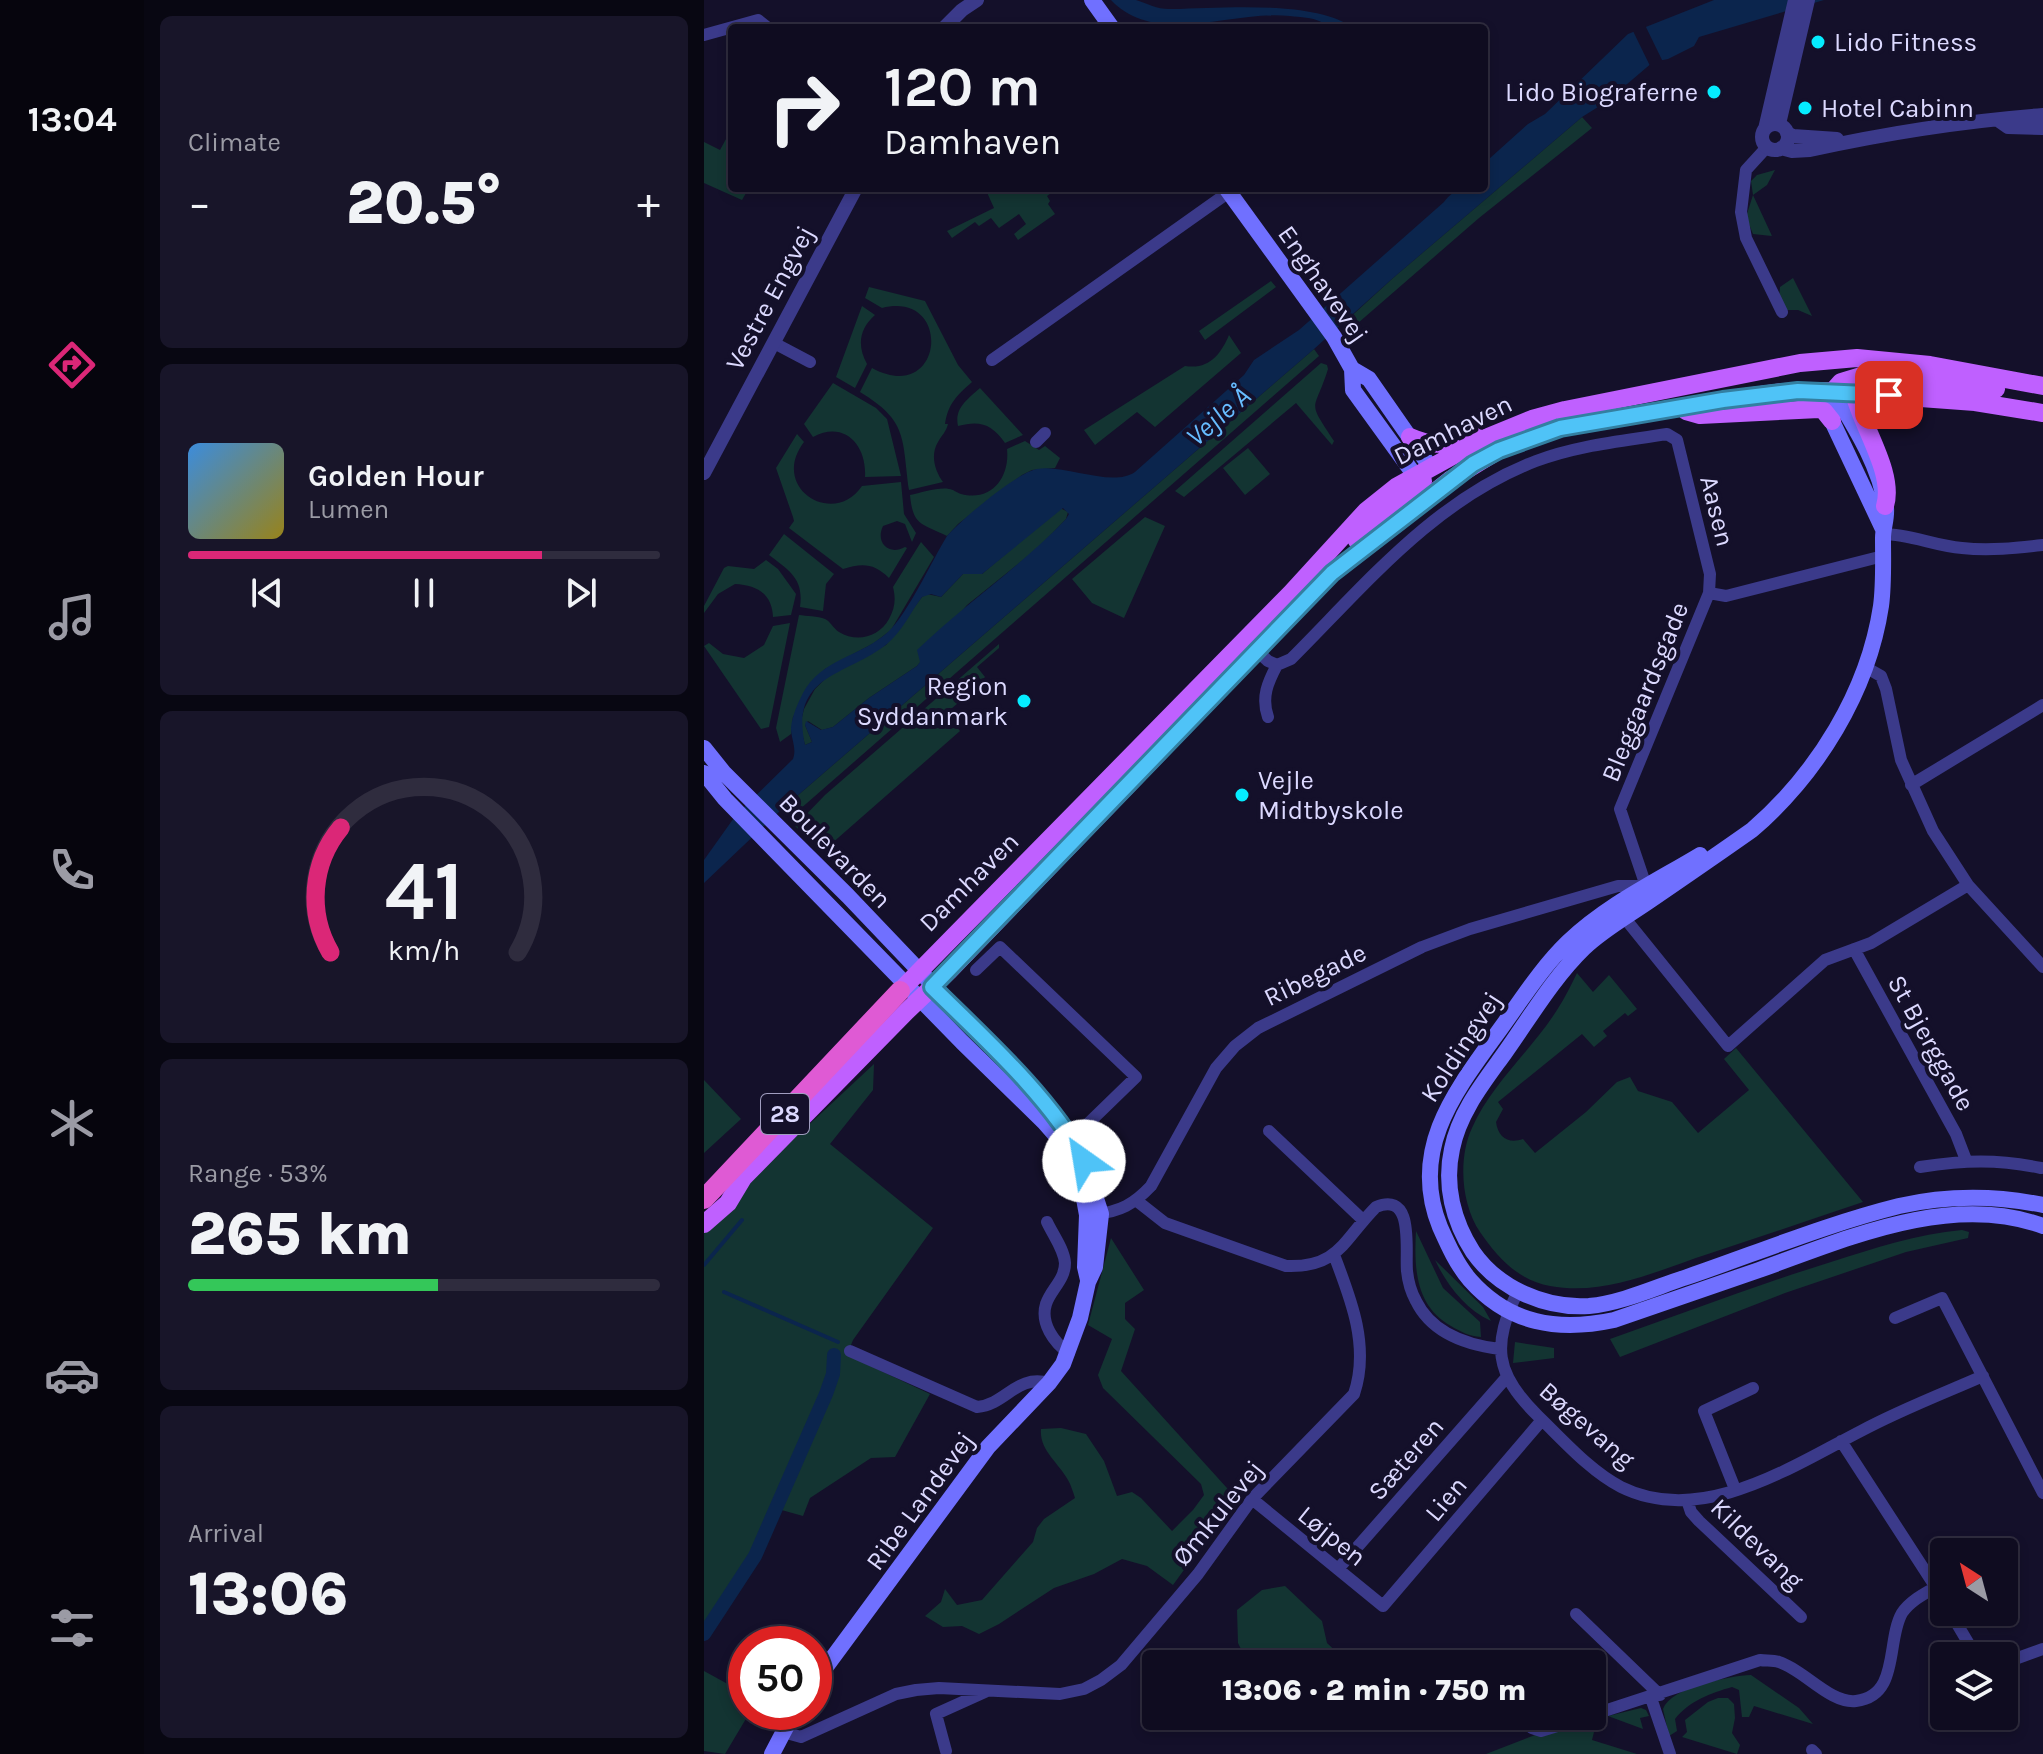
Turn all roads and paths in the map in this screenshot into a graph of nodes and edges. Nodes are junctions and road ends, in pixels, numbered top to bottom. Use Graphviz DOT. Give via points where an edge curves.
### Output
graph roads {
  1 [pos="977,0"];
  2 [pos="1092,0"];
  3 [pos="1801,6"];
  4 [pos="948,24"];
  5 [pos="1109,24"];
  6 [pos="728,31"];
  7 [pos="704,35"];
  8 [pos="2043,115"];
  9 [pos="1998,120"];
  10 [pos="2043,128"];
  11 [pos="1777,129"];
  12 [pos="1857,140"];
  13 [pos="1774,148"];
  14 [pos="854,192"];
  15 [pos="1225,192"];
  16 [pos="1229,192"];
  17 [pos="1782,312"];
  18 [pos="774,343"];
  19 [pos="992,360"];
  20 [pos="810,362"];
  21 [pos="1785,366"];
  22 [pos="1352,369"];
  23 [pos="2043,386"];
  24 [pos="1833,391"];
  25 [pos="1854,393"];
  26 [pos="1641,394"];
  27 [pos="2043,397"];
  28 [pos="1676,407"];
  29 [pos="2043,413"];
  30 [pos="1832,421"];
  31 [pos="1410,437"];
  32 [pos="704,473"];
  33 [pos="1424,481"];
  34 [pos="1885,506"];
  35 [pos="1883,532"];
  36 [pos="2042,547"];
  37 [pos="1883,556"];
  38 [pos="1709,593"];
  39 [pos="1252,645"];
  40 [pos="1277,665"];
  41 [pos="1865,667"];
  42 [pos="2043,705"];
  43 [pos="1268,717"];
  44 [pos="704,748"];
  45 [pos="1820,753"];
  46 [pos="704,773"];
  47 [pos="1911,785"];
  48 [pos="770,832"];
  49 [pos="1968,885"];
  50 [pos="1646,886"];
  51 [pos="1619,912"];
  52 [pos="1854,949"];
  53 [pos="2043,967"];
  54 [pos="976,970"];
  55 [pos="915,989"];
  56 [pos="1269,1131"];
  57 [pos="1069,1143"];
  58 [pos="1966,1160"];
  59 [pos="1920,1167"];
  60 [pos="2041,1168"];
  61 [pos="704,1199"];
  62 [pos="1137,1201"];
  63 [pos="2043,1205"];
  64 [pos="1094,1214"];
  65 [pos="1363,1220"];
  66 [pos="1047,1222"];
  67 [pos="704,1224"];
  68 [pos="2043,1226"];
  69 [pos="1334,1255"];
  70 [pos="1518,1291"];
  71 [pos="1508,1311"];
  72 [pos="1895,1318"];
  73 [pos="1500,1349"];
  74 [pos="850,1351"];
  75 [pos="1069,1353"];
  76 [pos="1983,1376"];
  77 [pos="1506,1378"];
  78 [pos="1049,1383"];
  79 [pos="1753,1388"];
  80 [pos="1542,1420"];
  81 [pos="1841,1441"];
  82 [pos="1735,1489"];
  83 [pos="2043,1493"];
  84 [pos="1252,1499"];
  85 [pos="1687,1500"];
  86 [pos="1338,1569"];
  87 [pos="1930,1578"];
  88 [pos="1930,1591"];
  89 [pos="1383,1606"];
  90 [pos="1576,1614"];
  91 [pos="1801,1617"];
  92 [pos="2043,1649"];
  93 [pos="2018,1658"];
  94 [pos="832,1659"];
  95 [pos="987,1691"];
  96 [pos="1656,1696"];
  97 [pos="1606,1711"];
  98 [pos="783,1732"];
  99 [pos="946,1751"];
  100 [pos="775,1753"];
  101 [pos="1670,1754"];
  1 -- 4 [label="street"];
  2 -- 5 [label="main road"];
  3 -- 11 [label="street"];
  6 -- 7 [label="street"];
  8 -- 9 [label="street"];
  9 -- 10 [label="street" via="2008,127"];
  9 -- 12 [label="street"];
  11 -- 12 [label="street" via="1793,136"];
  11 -- 13 [label="street" via="1787,142"];
  11 -- 13 [label="street" via="1762,140"];
  12 -- 13 [label="street" via="1810,150"];
  13 -- 17 [label="street" via="1746,170 1741,212 1746,238"];
  14 -- 18 [label="street, Vestre Engvej"];
  15 -- 19 [label="street"];
  16 -- 22 [label="main road, Enghavevej"];
  18 -- 20 [label="street"];
  18 -- 32 [label="street, Vestre Engvej"];
  21 -- 23 [label="main road, Damhaven / 28" via="1857,358"];
  21 -- 24 [label="main road" via="1819,377"];
  21 -- 26 [label="main road, Damhaven / 28"];
  22 -- 31 [label="main road, Enghavevej" via="1369,379"];
  22 -- 33 [label="main road, Enghavevej" via="1353,390"];
  24 -- 25 [label="main road, 28"];
  24 -- 27 [label="main road" via="1848,379 1878,375"];
  24 -- 28 [label="main road, Damhaven / 28" via="1783,392"];
  24 -- 30 [label="main road"];
  24 -- 34 [label="main road" via="1873,466"];
  25 -- 29 [label="main road, 28"];
  25 -- 34 [label="main road" via="1886,480"];
  26 -- 31 [label="main road" via="1590,395 1526,409 1439,445"];
  26 -- 33 [label="main road, Damhaven / 28" via="1532,419 1483,439"];
  28 -- 30 [label="main road" via="1700,415 1819,409"];
  28 -- 33 [label="main road, Damhaven / 28" via="1560,428"];
  30 -- 35 [label="main road"];
  31 -- 33 [label="main road, Enghavevej"];
  33 -- 39 [label="main road, Damhaven / 28"];
  33 -- 39 [label="main road, Damhaven / 28" via="1396,487 1366,511"];
  34 -- 35 [label="main road, Koldingvej"];
  35 -- 36 [label="street" via="1959,548"];
  35 -- 37 [label="main road, Koldingvej"];
  37 -- 38 [label="street, Bleggaardsgade" via="1726,596"];
  37 -- 41 [label="main road, Koldingvej" via="1881,603"];
  38 -- 40 [label="street, Aasen" via="1710,574 1677,440 1667,434 1574,449 1536,461 1461,498 1393,555 1291,659"];
  38 -- 50 [label="street, Bleggaardsgade" via="1620,809"];
  39 -- 40 [label="street"];
  39 -- 55 [label="main road, Damhaven / 28"];
  40 -- 43 [label="street" via="1266,686"];
  41 -- 45 [label="main road, Koldingvej"];
  41 -- 47 [label="street" via="1881,676"];
  42 -- 47 [label="street"];
  44 -- 48 [label="main road, Boulevarden" via="747,796"];
  45 -- 50 [label="main road, Koldingvej" via="1742,827"];
  45 -- 51 [label="main road, Koldingvej" via="1792,793 1752,830"];
  46 -- 48 [label="main road, Boulevarden" via="734,807"];
  47 -- 49 [label="street"];
  48 -- 55 [label="main road, Boulevarden" via="848,896"];
  49 -- 52 [label="street"];
  49 -- 53 [label="street"];
  50 -- 51 [label="main road, Koldingvej"];
  50 -- 62 [label="street, Ribegade" via="1618,886 1470,929 1422,947 1258,1028 1216,1068 1151,1186"];
  51 -- 52 [label="street" via="1728,1046 1825,960"];
  51 -- 70 [label="main road, Koldingvej" via="1569,965 1478,1091 1452,1148 1448,1177 1462,1235 1478,1259"];
  51 -- 71 [label="main road, Koldingvej" via="1569,942 1538,976 1462,1081 1435,1137 1434,1213 1467,1276"];
  52 -- 58 [label="street, St Bjerggade"];
  54 -- 57 [label="street" via="1000,947 1136,1077"];
  55 -- 57 [label="main road, Boulevarden"];
  55 -- 61 [label="highway, 28"];
  55 -- 67 [label="main road, 28"];
  56 -- 65 [label="street"];
  57 -- 64 [label="main road, Boulevarden" via="1093,1184"];
  58 -- 59 [label="street"];
  58 -- 60 [label="street"];
  62 -- 64 [label="street"];
  62 -- 69 [label="street" via="1165,1223 1286,1266 1306,1267"];
  63 -- 70 [label="main road, Koldingvej" via="1970,1196 1900,1206 1607,1303 1563,1305"];
  64 -- 75 [label="main road, Ribe Landevej" via="1095,1267"];
  65 -- 69 [label="street"];
  65 -- 73 [label="street" via="1385,1203 1398,1208 1407,1224 1407,1273 1417,1304 1457,1340"];
  66 -- 75 [label="street" via="1065,1263 1045,1314 1052,1336"];
  68 -- 71 [label="main road, Koldingvej" via="2006,1216 1929,1218 1846,1240 1590,1325 1552,1325"];
  69 -- 84 [label="street, Ømkulevej" via="1359,1331 1354,1394"];
  70 -- 71 [label="street, Bøgevang"];
  71 -- 73 [label="street, Bøgevang"];
  72 -- 76 [label="street" via="1942,1298"];
  73 -- 77 [label="street, Bøgevang"];
  74 -- 78 [label="street" via="977,1407 1035,1379"];
  75 -- 78 [label="main road, Ribe Landevej"];
  76 -- 81 [label="street, Bøgevang"];
  76 -- 83 [label="street"];
  77 -- 80 [label="street, Bøgevang"];
  77 -- 86 [label="street, Sæteren"];
  78 -- 94 [label="main road, Ribe Landevej" via="988,1447"];
  79 -- 82 [label="street" via="1704,1411"];
  80 -- 85 [label="street, Bøgevang" via="1621,1487 1655,1498"];
  80 -- 89 [label="street, Lien"];
  81 -- 82 [label="street, Bøgevang"];
  81 -- 87 [label="street"];
  82 -- 85 [label="street, Bøgevang"];
  84 -- 86 [label="street, Løjpen"];
  84 -- 95 [label="street, Ømkulevej" via="1198,1574 1121,1665 1101,1680 1060,1694"];
  85 -- 91 [label="street, Kildevang" via="1699,1521"];
  86 -- 89 [label="street, Løjpen"];
  88 -- 96 [label="street" via="1903,1611 1882,1686 1856,1701 1840,1699 1780,1662 1760,1660"];
  90 -- 96 [label="street"];
  92 -- 93 [label="street"];
  95 -- 98 [label="street, Ømkulevej" via="939,1688 896,1694 801,1737"];
  95 -- 99 [label="street, Ømkulevej" via="936,1714"];
  96 -- 97 [label="street"];
  96 -- 101 [label="street"];
  98 -- 100 [label="main road"];
}
